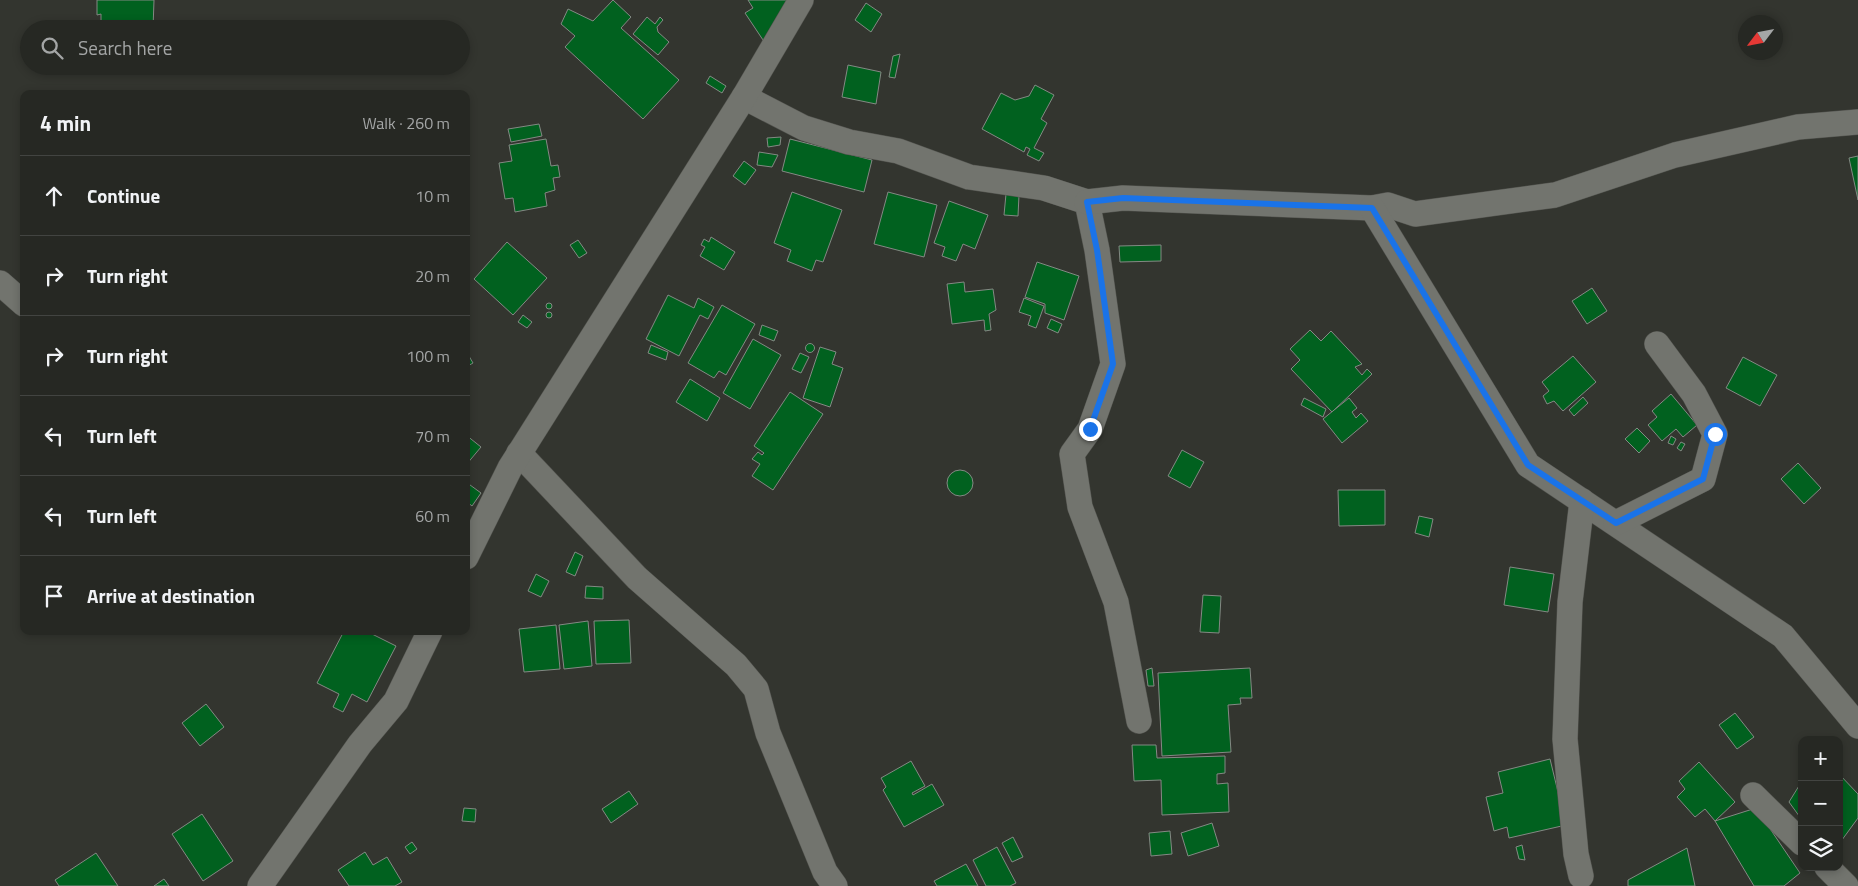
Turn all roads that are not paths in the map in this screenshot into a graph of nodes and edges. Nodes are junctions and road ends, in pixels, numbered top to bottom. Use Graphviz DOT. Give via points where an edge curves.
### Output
graph roads {
  1 [pos="801,0"];
  2 [pos="744,97"];
  3 [pos="1858,122"];
  4 [pos="1087,202"];
  5 [pos="1372,208"];
  6 [pos="0,283"];
  7 [pos="20,300"];
  8 [pos="1657,344"];
  9 [pos="519,453"];
  10 [pos="1582,501"];
  11 [pos="1616,523"];
  12 [pos="470,549"];
  13 [pos="428,635"];
  14 [pos="1139,721"];
  15 [pos="1858,726"];
  16 [pos="1753,795"];
  17 [pos="1798,839"];
  18 [pos="1831,871"];
  19 [pos="1581,876"];
  20 [pos="260,886"];
  21 [pos="835,886"];
  22 [pos="1846,886"];
  1 -- 2 [label="street"];
  2 -- 4 [label="street" via="804,128 849,142 898,152 969,177 1044,188"];
  2 -- 9 [label="street"];
  3 -- 5 [label="street" via="1798,127 1675,155 1555,195 1415,214 1388,205"];
  4 -- 5 [label="street" via="1123,198"];
  4 -- 14 [label="street" via="1113,364 1090,429 1072,454 1080,506 1116,602"];
  5 -- 10 [label="street" via="1528,465"];
  6 -- 7 [label="street"];
  8 -- 11 [label="street" via="1694,394 1715,434 1703,479"];
  9 -- 12 [label="street"];
  9 -- 21 [label="street" via="637,578 736,665 756,688 768,733 825,872"];
  10 -- 11 [label="street"];
  10 -- 19 [label="street" via="1570,602 1565,738"];
  11 -- 15 [label="street" via="1783,636"];
  13 -- 20 [label="street" via="396,701 360,744"];
  16 -- 17 [label="street"];
  18 -- 22 [label="street"];
}
